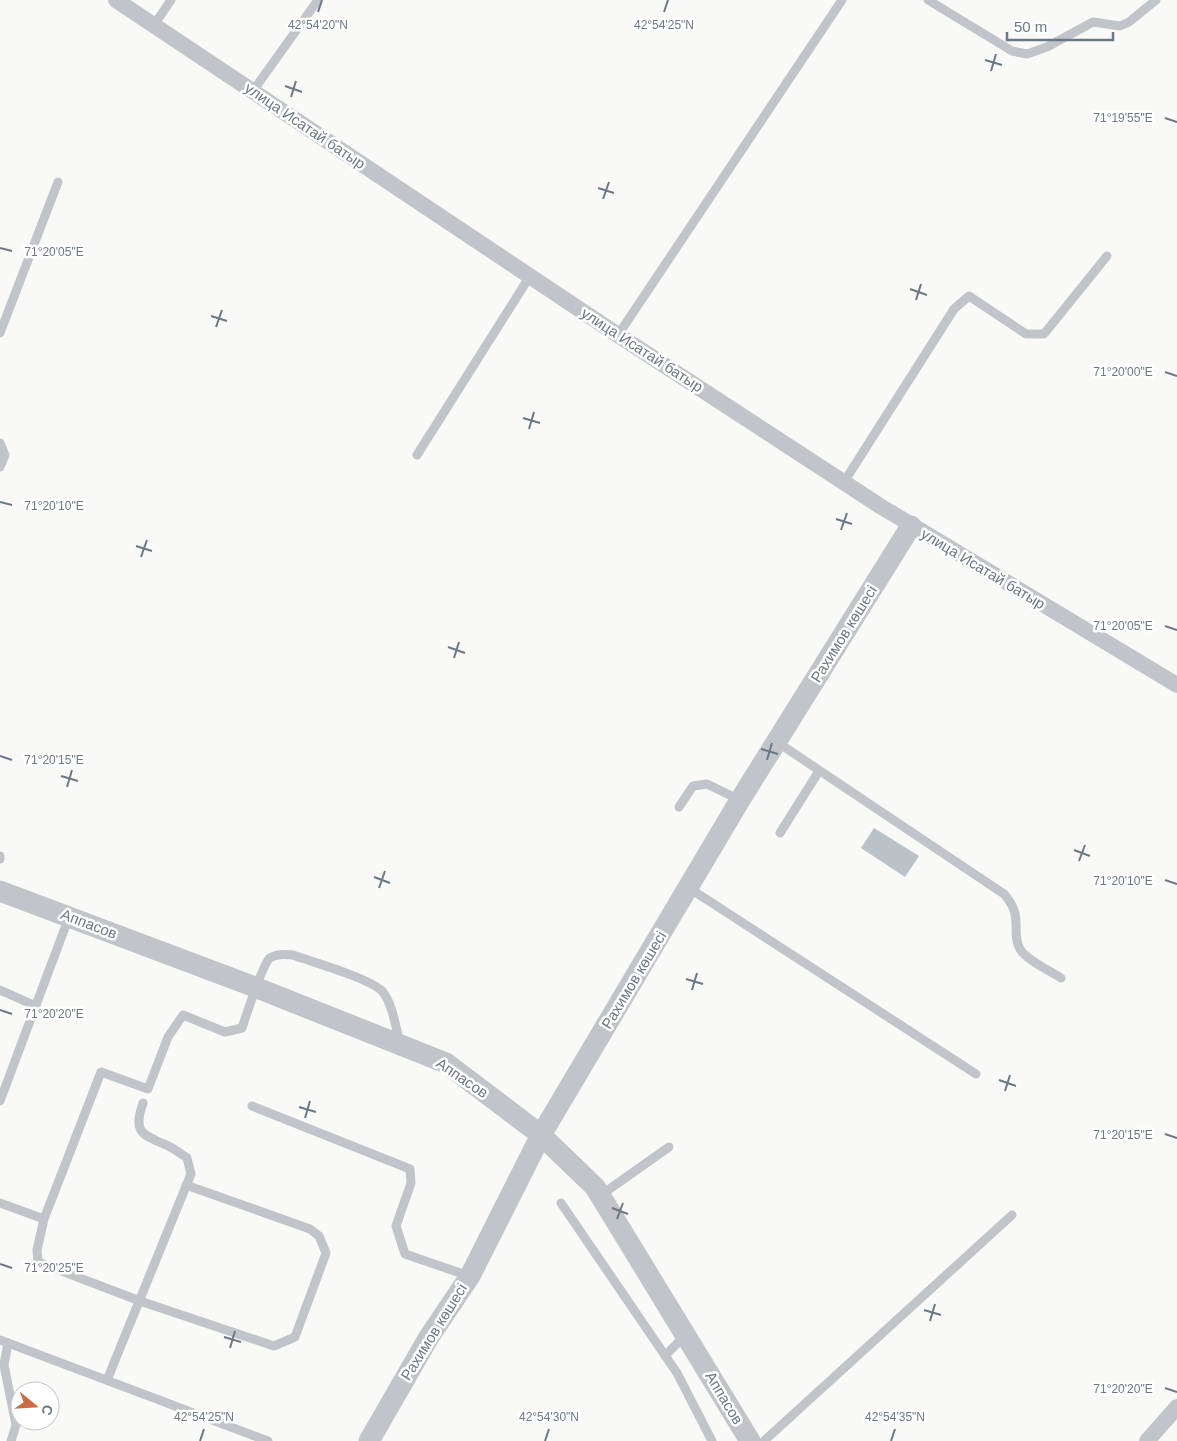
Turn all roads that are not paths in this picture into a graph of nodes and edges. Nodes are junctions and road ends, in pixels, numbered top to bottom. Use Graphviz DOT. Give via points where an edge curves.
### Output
graph roads {
  1 [pos="116,0"];
  2 [pos="171,0"];
  3 [pos="318,0"];
  4 [pos="842,0"];
  5 [pos="928,0"];
  6 [pos="1156,0"];
  7 [pos="154,25"];
  8 [pos="253,91"];
  9 [pos="58,182"];
  10 [pos="1107,256"];
  11 [pos="530,276"];
  12 [pos="0,333"];
  13 [pos="618,335"];
  14 [pos="0,443"];
  15 [pos="417,455"];
  16 [pos="0,467"];
  17 [pos="844,482"];
  18 [pos="912,526"];
  19 [pos="1177,686"];
  20 [pos="776,742"];
  21 [pos="819,770"];
  22 [pos="740,800"];
  23 [pos="679,807"];
  24 [pos="780,833"];
  25 [pos="689,888"];
  26 [pos="0,891"];
  27 [pos="69,917"];
  28 [pos="1061,978"];
  29 [pos="257,988"];
  30 [pos="0,990"];
  31 [pos="36,1006"];
  32 [pos="401,1045"];
  33 [pos="976,1074"];
  34 [pos="0,1100"];
  35 [pos="143,1103"];
  36 [pos="252,1106"];
  37 [pos="541,1135"];
  38 [pos="669,1147"];
  39 [pos="186,1185"];
  40 [pos="600,1196"];
  41 [pos="561,1203"];
  42 [pos="0,1204"];
  43 [pos="1012,1215"];
  44 [pos="44,1219"];
  45 [pos="470,1276"];
  46 [pos="140,1301"];
  47 [pos="685,1334"];
  48 [pos="4,1341"];
  49 [pos="665,1356"];
  50 [pos="107,1380"];
  51 [pos="1177,1407"];
  52 [pos="11,1441"];
  53 [pos="268,1441"];
  54 [pos="370,1441"];
  55 [pos="712,1441"];
  56 [pos="750,1441"];
  57 [pos="764,1441"];
  58 [pos="1147,1441"];
  1 -- 7 [label="street, улица Исатай батыр"];
  2 -- 7 [label="lane"];
  3 -- 8 [label="lane"];
  4 -- 13 [label="lane"];
  5 -- 6 [label="lane" via="1012,50 1027,54 1047,48 1093,22 1120,26"];
  7 -- 8 [label="street, улица Исатай батыр"];
  8 -- 11 [label="street, улица Исатай батыр"];
  9 -- 12 [label="lane"];
  10 -- 17 [label="lane" via="1044,334 1026,334 969,296 954,309"];
  11 -- 13 [label="street, улица Исатай батыр"];
  11 -- 15 [label="lane"];
  13 -- 17 [label="street, улица Исатай батыр"];
  14 -- 16 [label="lane" via="4,455"];
  17 -- 18 [label="street, улица Исатай батыр"];
  18 -- 19 [label="street, улица Исатай батыр"];
  18 -- 20 [label="street, Рахимов көшесі"];
  20 -- 21 [label="lane"];
  20 -- 22 [label="street, Рахимов көшесі"];
  21 -- 24 [label="lane"];
  21 -- 28 [label="lane" via="1004,894 1015,910 1018,947"];
  22 -- 23 [label="lane" via="707,784 693,786"];
  22 -- 25 [label="street, Рахимов көшесі"];
  25 -- 33 [label="lane"];
  25 -- 37 [label="street, Рахимов көшесі"];
  26 -- 27 [label="street, Аппасов"];
  27 -- 29 [label="street, Аппасов"];
  27 -- 31 [label="lane"];
  29 -- 32 [label="street, Аппасов"];
  29 -- 32 [label="lane" via="264,965 270,958 281,954 293,954 368,982 381,990 389,1002"];
  29 -- 44 [label="lane" via="242,1028 226,1032 183,1015 168,1037 148,1089 101,1072"];
  30 -- 31 [label="lane"];
  31 -- 34 [label="lane"];
  32 -- 37 [label="street, Аппасов" via="446,1063"];
  35 -- 39 [label="lane" via="138,1118 140,1129 148,1138 166,1144 188,1158 191,1174"];
  36 -- 45 [label="lane" via="410,1169 411,1183 396,1226 405,1254"];
  37 -- 40 [label="street, Аппасов" via="595,1187"];
  37 -- 45 [label="street, Рахимов көшесі"];
  38 -- 40 [label="lane"];
  39 -- 46 [label="lane"];
  39 -- 46 [label="lane" via="310,1229 319,1236 326,1253 295,1337 274,1346"];
  40 -- 47 [label="street, Аппасов"];
  41 -- 49 [label="lane"];
  42 -- 44 [label="lane"];
  43 -- 57 [label="lane"];
  44 -- 46 [label="lane" via="37,1250 38,1262"];
  45 -- 54 [label="street, Рахимов көшесі" via="429,1337"];
  46 -- 50 [label="lane"];
  47 -- 49 [label="lane"];
  47 -- 56 [label="street, Аппасов"];
  48 -- 50 [label="lane"];
  48 -- 52 [label="lane" via="4,1366 16,1425"];
  49 -- 55 [label="lane"];
  50 -- 53 [label="lane"];
  51 -- 58 [label="street"];
}
